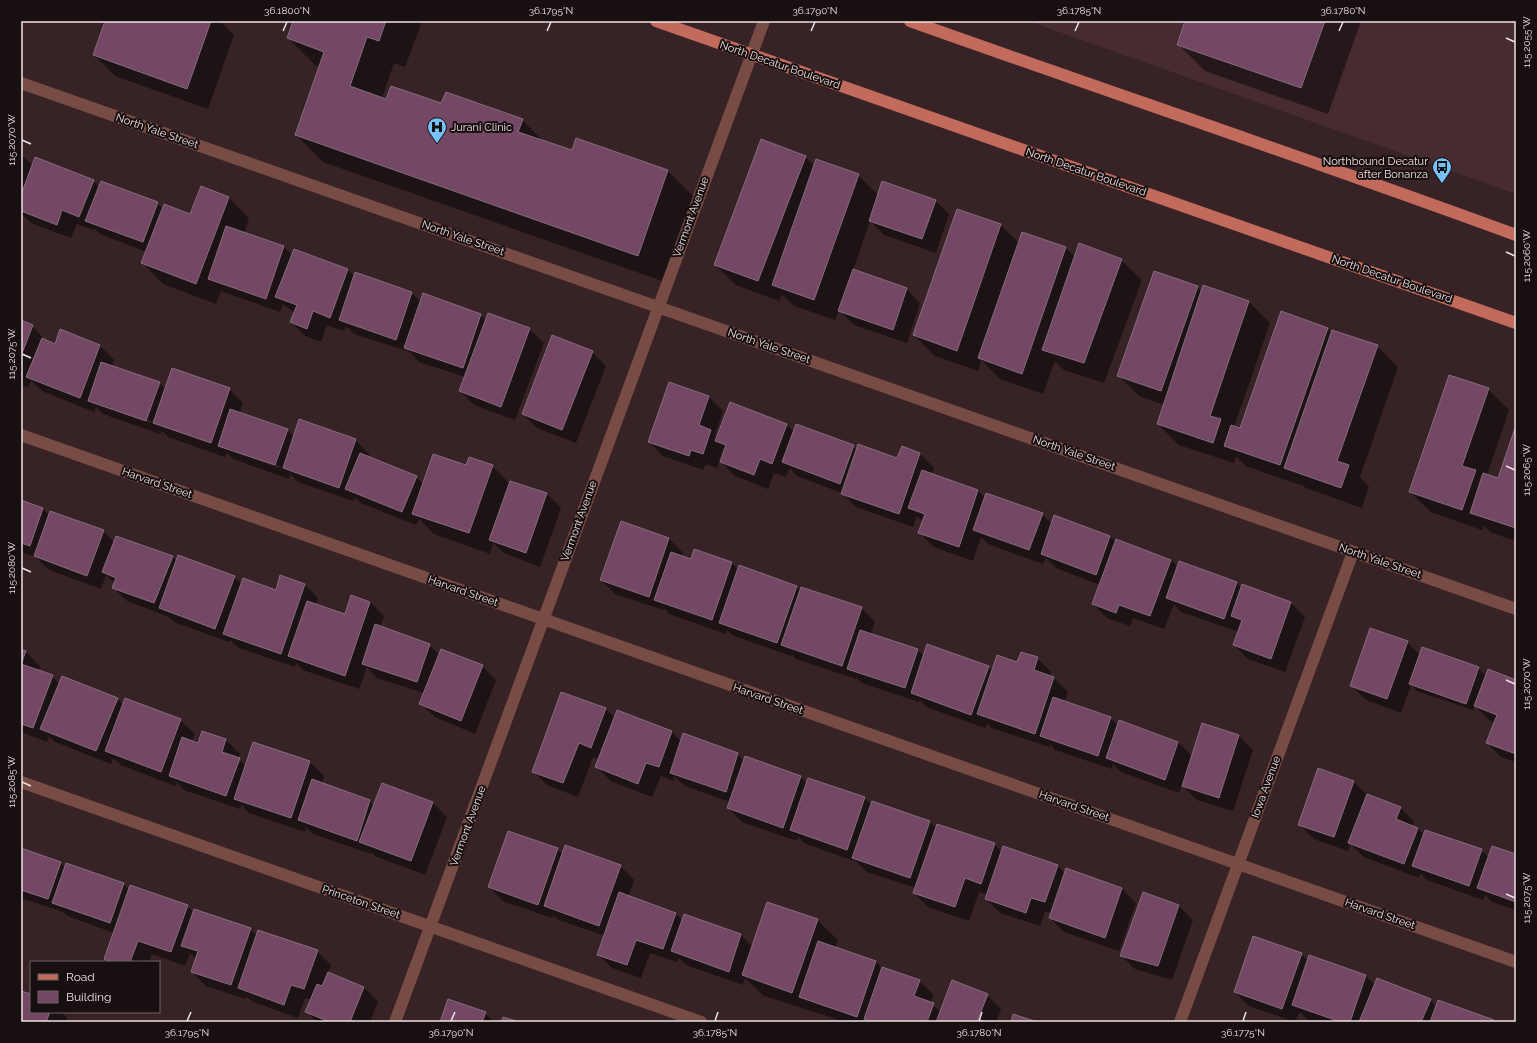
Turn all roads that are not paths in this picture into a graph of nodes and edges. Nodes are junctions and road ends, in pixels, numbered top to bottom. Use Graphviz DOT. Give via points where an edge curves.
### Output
graph roads {
  1 [pos="656,21"];
  2 [pos="764,21"];
  3 [pos="910,21"];
  4 [pos="752,55"];
  5 [pos="21,82"];
  6 [pos="1516,236"];
  7 [pos="658,307"];
  8 [pos="1516,323"];
  9 [pos="21,435"];
  10 [pos="1353,552"];
  11 [pos="1516,609"];
  12 [pos="543,620"];
  13 [pos="21,782"];
  14 [pos="1238,864"];
  15 [pos="431,926"];
  16 [pos="1516,962"];
  17 [pos="395,1022"];
  18 [pos="701,1022"];
  19 [pos="1180,1022"];
  1 -- 4 [label="main road, North Decatur Boulevard"];
  2 -- 4 [label="street, Vermont Avenue"];
  3 -- 6 [label="main road" via="1341,171"];
  4 -- 7 [label="street, Vermont Avenue"];
  4 -- 8 [label="main road, North Decatur Boulevard"];
  5 -- 7 [label="street, North Yale Street"];
  7 -- 10 [label="street, North Yale Street"];
  7 -- 12 [label="street, Vermont Avenue"];
  9 -- 12 [label="street, Harvard Street"];
  10 -- 11 [label="street, North Yale Street"];
  10 -- 14 [label="street, Iowa Avenue"];
  12 -- 14 [label="street, Harvard Street"];
  12 -- 15 [label="street, Vermont Avenue"];
  13 -- 15 [label="street, Princeton Street"];
  14 -- 16 [label="street, Harvard Street"];
  14 -- 19 [label="street, Iowa Avenue"];
  15 -- 17 [label="street, Vermont Avenue"];
  15 -- 18 [label="street, Princeton Street"];
}
